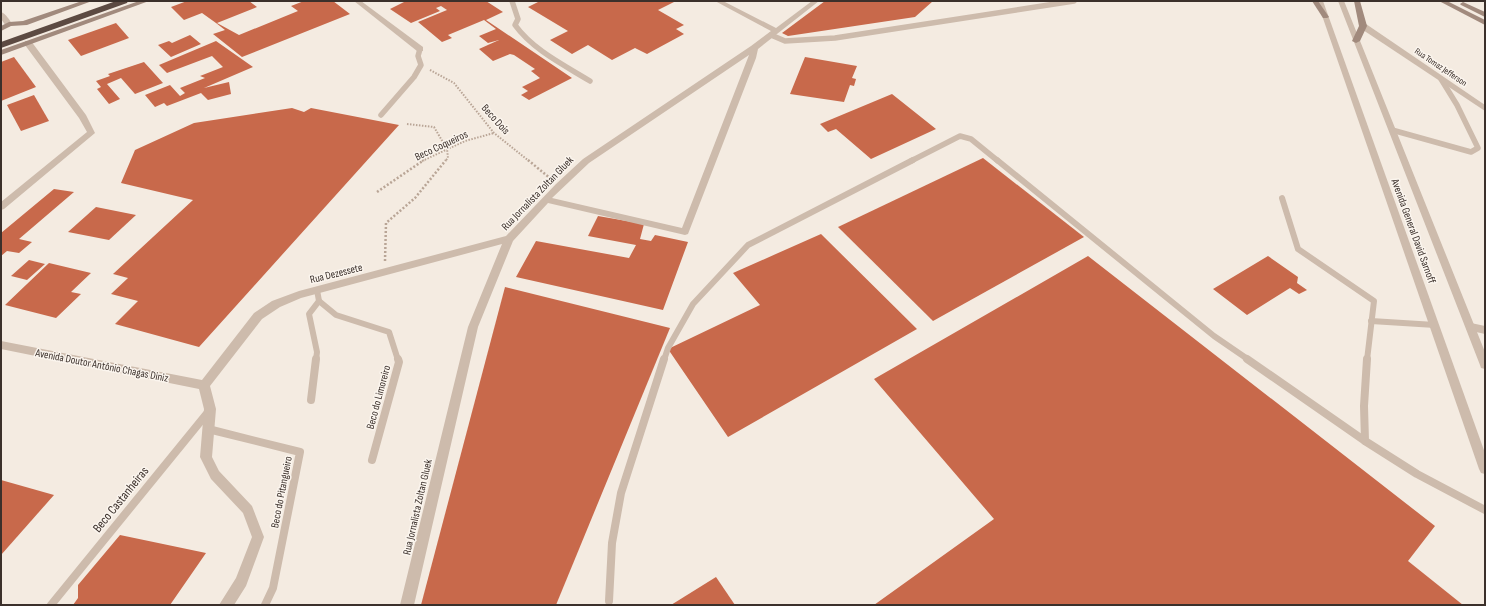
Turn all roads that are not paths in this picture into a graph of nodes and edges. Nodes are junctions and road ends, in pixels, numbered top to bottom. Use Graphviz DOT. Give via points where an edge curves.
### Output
graph roads {
  1 [pos="89,1"];
  2 [pos="105,1"];
  3 [pos="124,1"];
  4 [pos="146,1"];
  5 [pos="357,1"];
  6 [pos="512,1"];
  7 [pos="718,1"];
  8 [pos="816,1"];
  9 [pos="1074,1"];
  10 [pos="1315,1"];
  11 [pos="1320,1"];
  12 [pos="1341,1"];
  13 [pos="1442,1"];
  14 [pos="1457,1"];
  15 [pos="1359,2"];
  16 [pos="1,14"];
  17 [pos="1485,15"];
  18 [pos="1325,17"];
  19 [pos="1485,23"];
  20 [pos="9,24"];
  21 [pos="1363,26"];
  22 [pos="1,29"];
  23 [pos="774,33"];
  24 [pos="1,38"];
  25 [pos="1358,38"];
  26 [pos="1386,42"];
  27 [pos="28,43"];
  28 [pos="1,45"];
  29 [pos="754,48"];
  30 [pos="420,49"];
  31 [pos="1,53"];
  32 [pos="1441,79"];
  33 [pos="590,81"];
  34 [pos="1485,109"];
  35 [pos="381,115"];
  36 [pos="1392,130"];
  37 [pos="1282,198"];
  38 [pos="546,200"];
  39 [pos="1,207"];
  40 [pos="509,238"];
  41 [pos="317,290"];
  42 [pos="319,301"];
  43 [pos="1371,321"];
  44 [pos="1435,325"];
  45 [pos="1470,327"];
  46 [pos="1485,330"];
  47 [pos="1,345"];
  48 [pos="1485,365"];
  49 [pos="204,385"];
  50 [pos="311,400"];
  51 [pos="210,409"];
  52 [pos="208,429"];
  53 [pos="1365,441"];
  54 [pos="372,460"];
  55 [pos="1485,470"];
  56 [pos="1485,510"];
  57 [pos="609,601"];
  58 [pos="51,605"];
  59 [pos="226,605"];
  60 [pos="265,605"];
  61 [pos="407,605"];
  1 -- 20 [label="main road" via="24,23"];
  2 -- 24 [label="highway"];
  3 -- 28 [label="highway"];
  4 -- 27 [label="main road"];
  5 -- 30 [label="street"];
  6 -- 33 [label="lane" via="518,19 515,25 519,32"];
  7 -- 23 [label="street"];
  8 -- 23 [label="street, Rua Jornalista Zoltan Gluek"];
  9 -- 23 [label="lane" via="835,38 785,41"];
  10 -- 18 [label="main road"];
  11 -- 18 [label="street, Avenida General David Sarnoff"];
  12 -- 25 [label="street, Avenida General David Sarnoff"];
  13 -- 19 [label="main road"];
  14 -- 17 [label="main road"];
  15 -- 21 [label="main road"];
  16 -- 20 [label="street"];
  18 -- 44 [label="street, Avenida General David Sarnoff"];
  20 -- 22 [label="main road"];
  21 -- 25 [label="main road"];
  21 -- 26 [label="street, Rua Tomaz Jefferson"];
  23 -- 29 [label="street, Rua Jornalista Zoltan Gluek"];
  25 -- 26 [label="street, Rua Tomaz Jefferson"];
  25 -- 36 [label="street, Avenida General David Sarnoff"];
  26 -- 32 [label="street, Rua Tomaz Jefferson"];
  27 -- 31 [label="main road"];
  27 -- 39 [label="street" via="78,112 90,134"];
  29 -- 38 [label="street, Rua Jornalista Zoltan Gluek" via="586,161"];
  29 -- 38 [label="street" via="685,232"];
  30 -- 35 [label="lane" via="418,56 421,65 414,77"];
  32 -- 34 [label="street, Rua Tomaz Jefferson"];
  32 -- 36 [label="lane" via="1478,148 1471,152"];
  36 -- 45 [label="street, Avenida General David Sarnoff"];
  37 -- 43 [label="lane" via="1298,249 1374,301"];
  38 -- 40 [label="street, Rua Jornalista Zoltan Gluek"];
  40 -- 41 [label="street, Rua Dezessete"];
  40 -- 61 [label="street, Rua Jornalista Zoltan Gluek" via="472,327"];
  41 -- 42 [label="lane"];
  41 -- 49 [label="street, Rua Dezessete" via="276,304 258,316"];
  42 -- 50 [label="lane" via="309,314 317,352"];
  42 -- 54 [label="lane, Beco do Limoreiro" via="336,315 389,332 399,362"];
  43 -- 44 [label="lane"];
  43 -- 53 [label="lane"];
  44 -- 55 [label="street, Avenida General David Sarnoff"];
  45 -- 46 [label="street"];
  45 -- 48 [label="street, Avenida General David Sarnoff"];
  47 -- 49 [label="street, Avenida Doutor Antônio Chagas Diniz"];
  49 -- 51 [label="street"];
  51 -- 52 [label="street"];
  51 -- 58 [label="lane, Beco Castanheiras"];
  52 -- 59 [label="street" via="206,458 215,475 248,510 258,537 241,582"];
  52 -- 60 [label="lane, Beco do Pitangueiro" via="300,452 273,588"];
  53 -- 56 [label="lane" via="1417,474"];
  53 -- 57 [label="lane" via="1214,336 971,139 960,136 748,245 693,304 668,348 621,493 612,543"];
}
